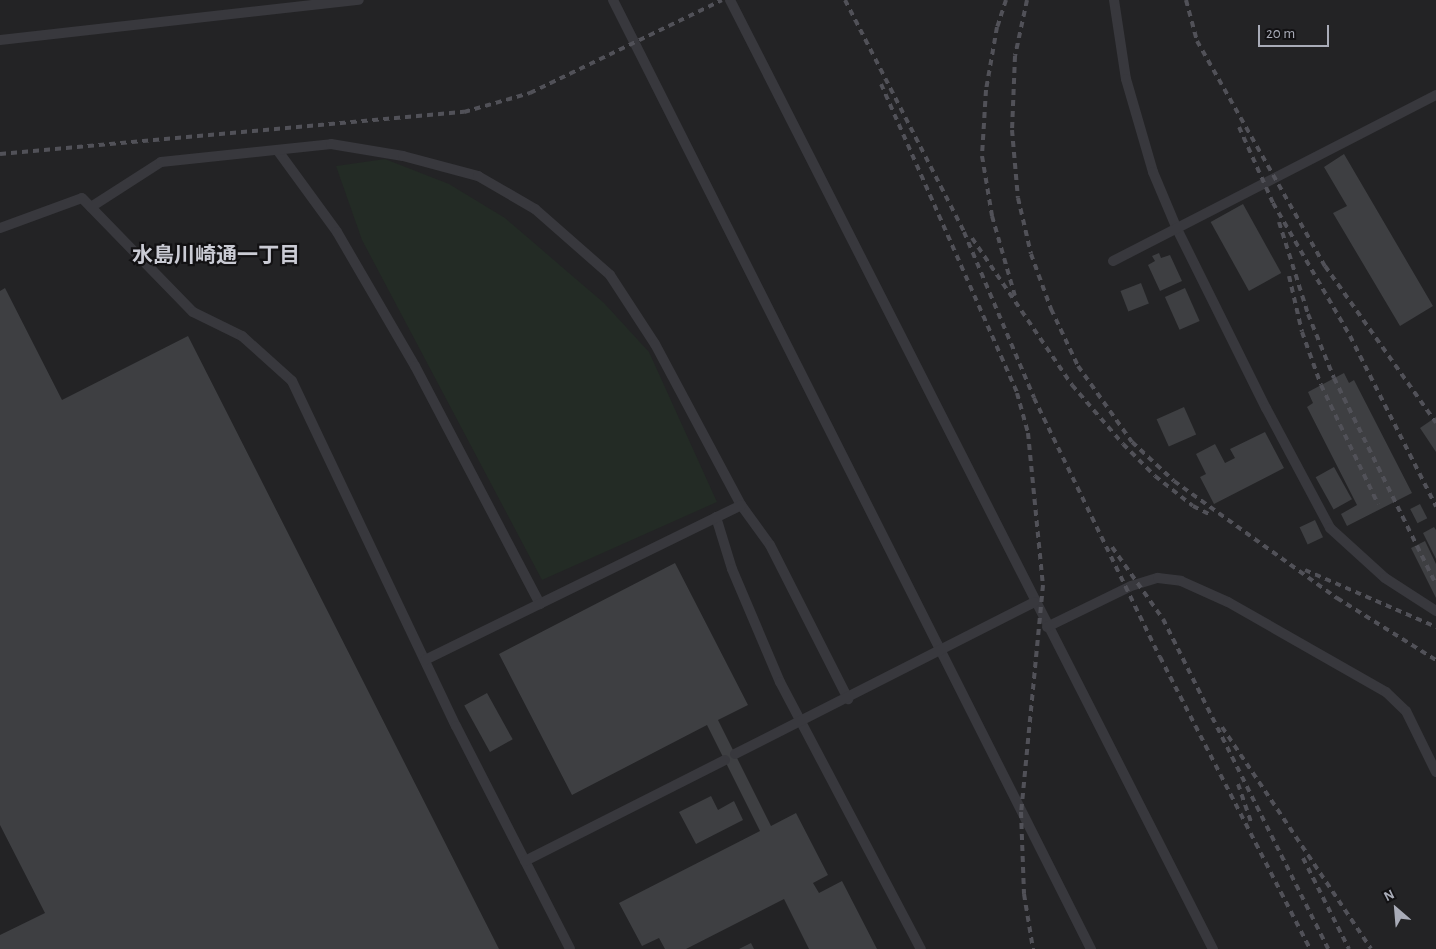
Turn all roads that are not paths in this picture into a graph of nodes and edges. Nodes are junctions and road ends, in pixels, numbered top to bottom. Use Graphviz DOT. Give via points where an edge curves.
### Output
graph roads {
  1 [pos="359,0"];
  2 [pos="613,0"];
  3 [pos="730,0"];
  4 [pos="1114,0"];
  5 [pos="0,40"];
  6 [pos="1436,96"];
  7 [pos="278,150"];
  8 [pos="91,207"];
  9 [pos="0,228"];
  10 [pos="1177,229"];
  11 [pos="1113,261"];
  12 [pos="741,505"];
  13 [pos="716,517"];
  14 [pos="1035,602"];
  15 [pos="540,604"];
  16 [pos="1436,611"];
  17 [pos="1047,627"];
  18 [pos="940,651"];
  19 [pos="425,660"];
  20 [pos="848,699"];
  21 [pos="800,724"];
  22 [pos="735,754"];
  23 [pos="725,760"];
  24 [pos="1436,772"];
  25 [pos="525,861"];
  26 [pos="570,949"];
  27 [pos="921,949"];
  28 [pos="1091,949"];
  29 [pos="1213,949"];
  1 -- 5 [label="lane"];
  2 -- 18 [label="lane"];
  3 -- 14 [label="lane"];
  4 -- 10 [label="lane" via="1126,79 1153,172"];
  6 -- 10 [label="lane"];
  7 -- 8 [label="lane" via="161,162"];
  7 -- 12 [label="lane" via="340,144 403,156 478,176 535,209 595,260 621,292 655,344"];
  7 -- 15 [label="lane" via="338,232"];
  8 -- 9 [label="lane" via="82,198"];
  8 -- 19 [label="lane" via="193,312 242,336 292,381"];
  10 -- 11 [label="lane"];
  10 -- 16 [label="lane" via="1330,528 1385,578"];
  12 -- 13 [label="lane"];
  12 -- 20 [label="lane" via="770,545"];
  13 -- 15 [label="lane"];
  13 -- 21 [label="lane" via="732,569"];
  14 -- 17 [label="lane"];
  14 -- 18 [label="lane"];
  15 -- 19 [label="lane"];
  17 -- 24 [label="lane" via="1131,586 1158,578 1182,581 1228,602 1386,692 1406,712"];
  17 -- 29 [label="lane"];
  18 -- 20 [label="lane"];
  18 -- 28 [label="lane"];
  19 -- 25 [label="lane"];
  20 -- 21 [label="lane"];
  21 -- 22 [label="lane"];
  21 -- 27 [label="lane"];
  23 -- 25 [label="lane"];
  25 -- 26 [label="lane"];
}
